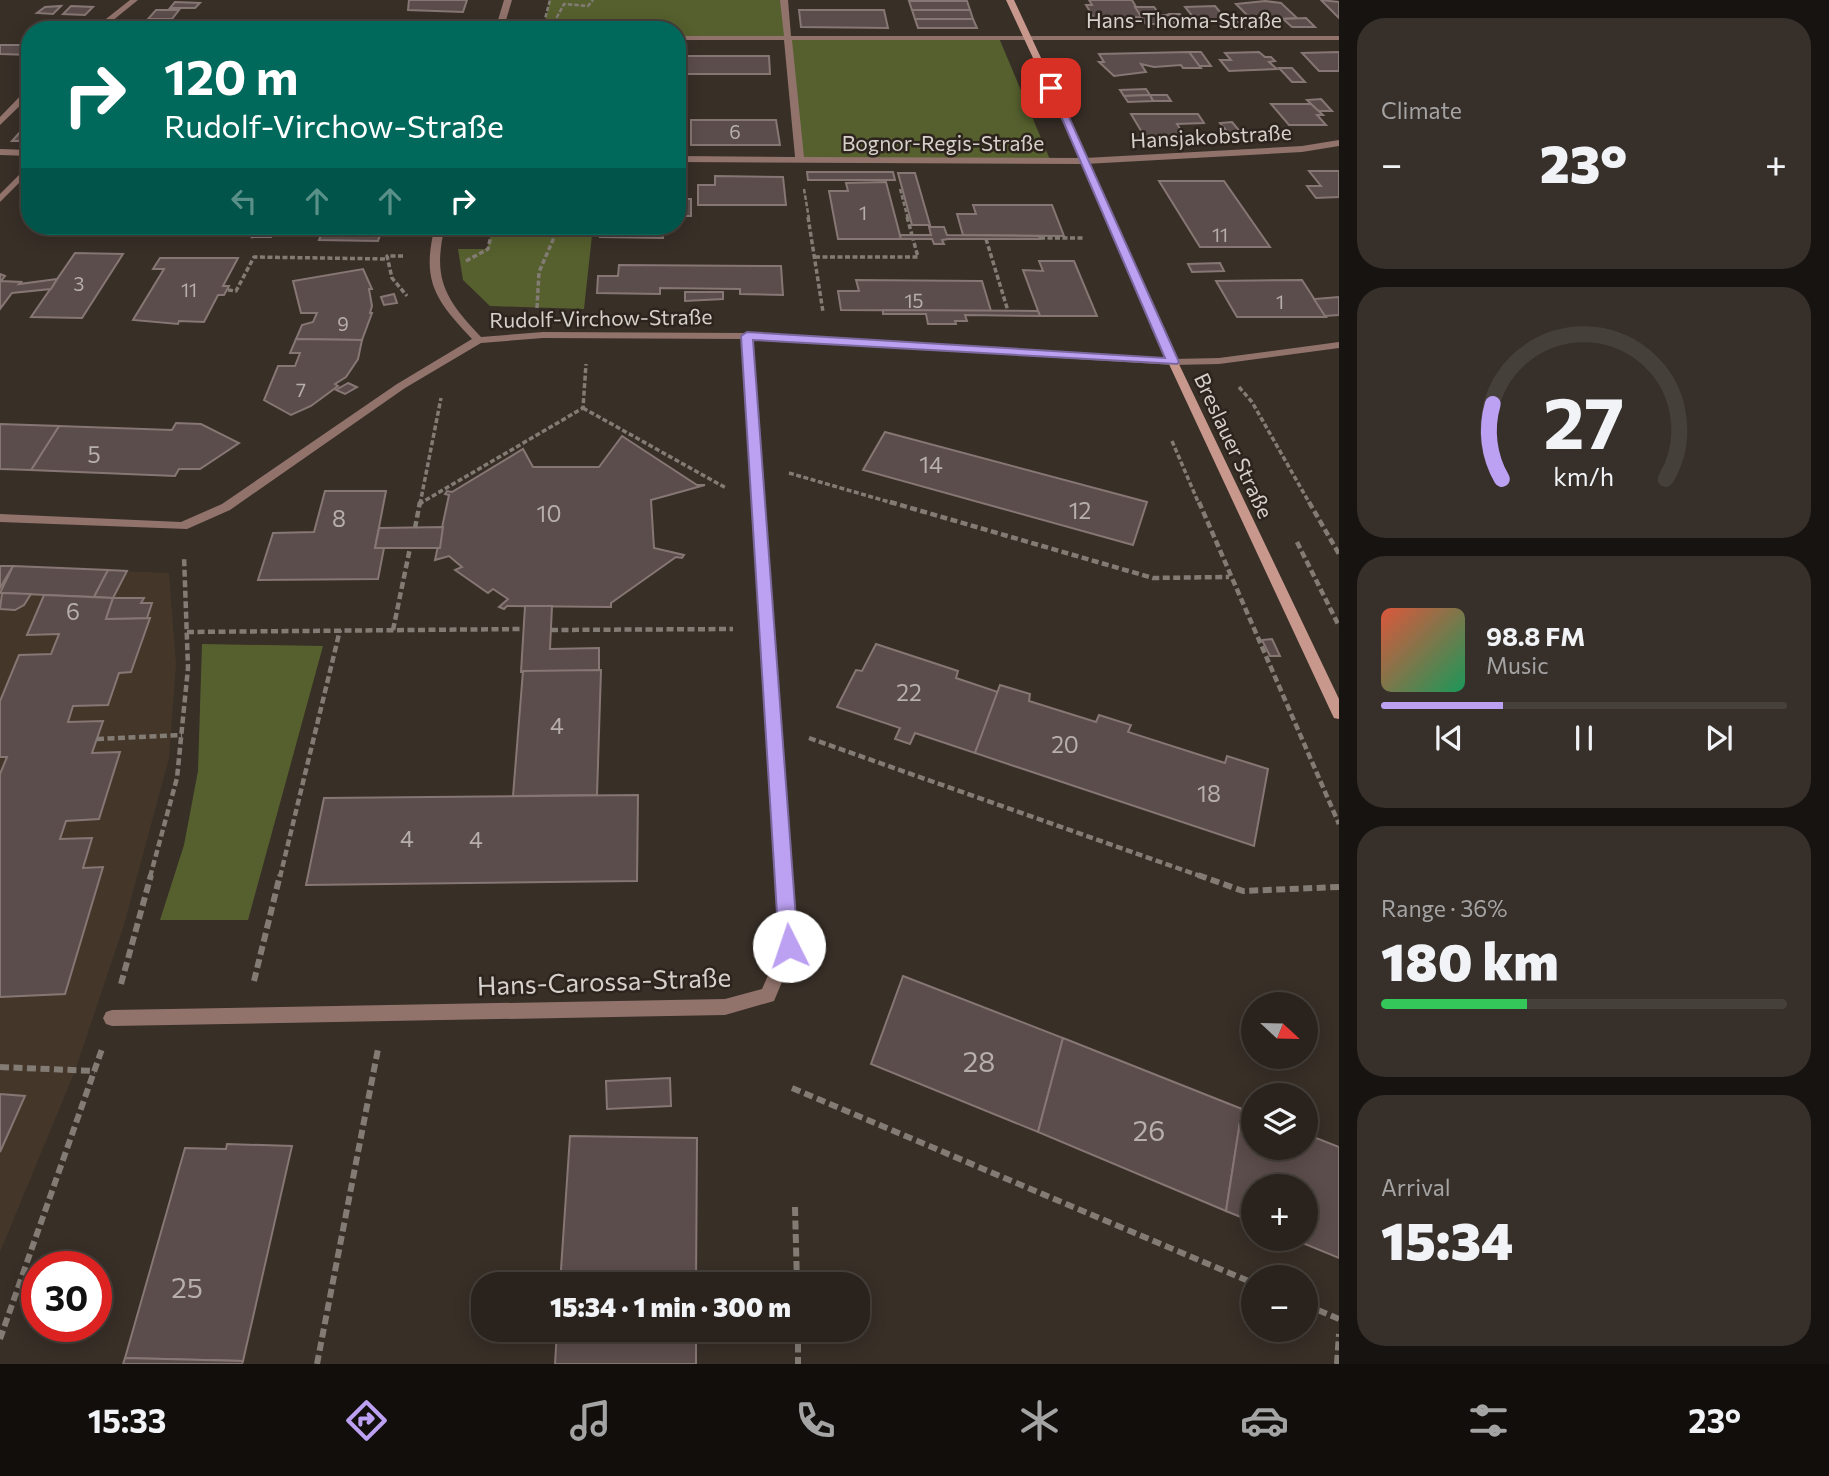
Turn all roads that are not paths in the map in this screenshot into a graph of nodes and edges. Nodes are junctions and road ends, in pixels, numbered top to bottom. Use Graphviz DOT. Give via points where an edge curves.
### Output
graph roads {
  1 [pos="134,0"];
  2 [pos="508,0"];
  3 [pos="784,0"];
  4 [pos="1010,0"];
  5 [pos="107,21"];
  6 [pos="502,21"];
  7 [pos="686,38"];
  8 [pos="789,38"];
  9 [pos="1028,38"];
  10 [pos="1339,38"];
  11 [pos="21,100"];
  12 [pos="0,122"];
  13 [pos="1339,144"];
  14 [pos="0,152"];
  15 [pos="21,153"];
  16 [pos="686,159"];
  17 [pos="800,160"];
  18 [pos="1085,161"];
  19 [pos="21,177"];
  20 [pos="0,199"];
  21 [pos="438,235"];
  22 [pos="747,336"];
  23 [pos="478,340"];
  24 [pos="1339,345"];
  25 [pos="1172,362"];
  26 [pos="0,518"];
  27 [pos="1339,714"];
  28 [pos="112,1018"];
  1 -- 5 [label="street"];
  2 -- 6 [label="street"];
  3 -- 8 [label="street"];
  4 -- 9 [label="street, Breslauer Straße"];
  7 -- 8 [label="street"];
  8 -- 9 [label="street"];
  8 -- 17 [label="street"];
  9 -- 10 [label="street, Hans-Thoma-Straße"];
  9 -- 18 [label="street, Breslauer Straße"];
  11 -- 12 [label="street"];
  13 -- 18 [label="street, Hansjakobstraße"];
  14 -- 15 [label="street"];
  16 -- 17 [label="street, Bognor-Regis-Straße"];
  17 -- 18 [label="street, Bognor-Regis-Straße"];
  18 -- 25 [label="street, Breslauer Straße"];
  19 -- 20 [label="street"];
  21 -- 23 [label="street" via="432,255 434,279 450,311"];
  22 -- 23 [label="street, Rudolf-Virchow-Straße" via="543,335"];
  22 -- 25 [label="street, Rudolf-Virchow-Straße"];
  22 -- 28 [label="street, Hans-Carossa-Straße" via="789,946 768,995 725,1007"];
  23 -- 26 [label="street, Rudolf-Virchow-Straße" via="401,386 226,508 183,526"];
  24 -- 25 [label="street, Rudolf-Virchow-Straße" via="1219,361"];
  25 -- 27 [label="street, Breslauer Straße"];
}
